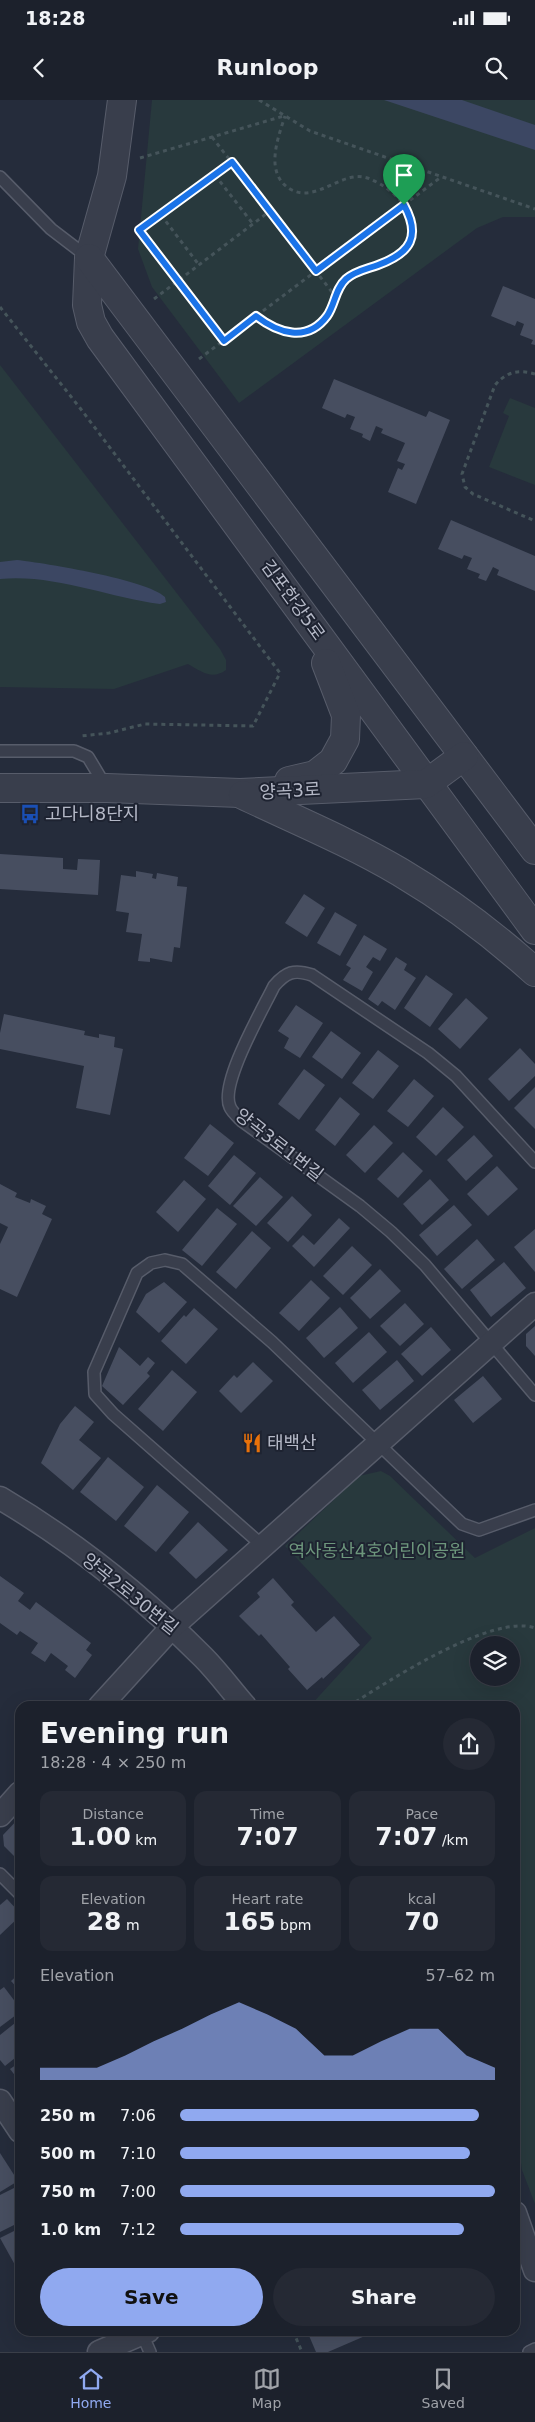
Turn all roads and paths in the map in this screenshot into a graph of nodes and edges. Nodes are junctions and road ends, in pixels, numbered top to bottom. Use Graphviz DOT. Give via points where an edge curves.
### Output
graph roads {
  1 [pos="122,100"];
  2 [pos="259,100"];
  3 [pos="284,116"];
  4 [pos="212,137"];
  5 [pos="140,158"];
  6 [pos="232,162"];
  7 [pos="215,175"];
  8 [pos="0,177"];
  9 [pos="441,177"];
  10 [pos="404,205"];
  11 [pos="535,209"];
  12 [pos="270,211"];
  13 [pos="161,215"];
  14 [pos="253,224"];
  15 [pos="89,258"];
  16 [pos="199,265"];
  17 [pos="316,271"];
  18 [pos="178,281"];
  19 [pos="335,296"];
  20 [pos="154,299"];
  21 [pos="0,307"];
  22 [pos="256,316"];
  23 [pos="224,341"];
  24 [pos="199,359"];
  25 [pos="535,374"];
  26 [pos="535,521"];
  27 [pos="304,614"];
  28 [pos="76,736"];
  29 [pos="0,751"];
  30 [pos="464,756"];
  31 [pos="426,784"];
  32 [pos="0,788"];
  33 [pos="107,788"];
  34 [pos="240,793"];
  35 [pos="535,850"];
  36 [pos="535,930"];
  37 [pos="535,972"];
  38 [pos="535,1162"];
  39 [pos="535,1304"];
  40 [pos="491,1341"];
  41 [pos="535,1395"];
  42 [pos="378,1443"];
  43 [pos="0,1498"];
  44 [pos="535,1510"];
  45 [pos="263,1546"];
  46 [pos="172,1627"];
  47 [pos="535,1628"];
  48 [pos="105,1701"];
  49 [pos="241,1701"];
  50 [pos="357,1701"];
  51 [pos="15,1799"];
  52 [pos="0,1815"];
  53 [pos="0,1874"];
  54 [pos="15,1889"];
  55 [pos="0,2100"];
  56 [pos="15,2122"];
  57 [pos="520,2227"];
  58 [pos="535,2270"];
  59 [pos="295,2336"];
  60 [pos="147,2339"];
  61 [pos="535,2349"];
  62 [pos="99,2352"];
  63 [pos="302,2352"];
  64 [pos="529,2352"];
  1 -- 15 [label="street, 김포한강5로" via="112,176"];
  2 -- 3 [label="path"];
  3 -- 4 [label="path"];
  3 -- 9 [label="path" via="310,131"];
  3 -- 10 [label="path" via="274,165 290,189 304,193 350,178 368,177 399,196"];
  4 -- 5 [label="path"];
  4 -- 6 [label="path"];
  6 -- 7 [label="path"];
  6 -- 12 [label="path"];
  7 -- 13 [label="path"];
  7 -- 14 [label="path"];
  8 -- 15 [label="lane" via="52,229"];
  9 -- 10 [label="path"];
  9 -- 11 [label="path"];
  10 -- 17 [label="path"];
  10 -- 19 [label="path" via="414,227 412,239 402,252 391,259 355,272"];
  12 -- 14 [label="path"];
  12 -- 17 [label="path"];
  13 -- 16 [label="path"];
  13 -- 18 [label="path" via="139,230"];
  14 -- 16 [label="path"];
  15 -- 27 [label="street, 김포한강5로" via="86,306 100,338"];
  15 -- 30 [label="street"];
  16 -- 18 [label="path"];
  17 -- 19 [label="path"];
  17 -- 22 [label="path"];
  18 -- 20 [label="path"];
  18 -- 23 [label="path"];
  19 -- 22 [label="path" via="328,315 318,325 304,331 288,333"];
  21 -- 28 [label="path" via="280,673 254,726 145,724 109,733"];
  22 -- 23 [label="path"];
  23 -- 24 [label="path"];
  25 -- 26 [label="path" via="524,370 512,372 501,377 495,385 462,474 465,487 473,494"];
  27 -- 31 [label="street, 김포한강5로"];
  27 -- 34 [label="street" via="339,692 346,714 345,739 333,761 315,775"];
  29 -- 33 [label="lane" via="74,751 88,757"];
  30 -- 31 [label="street"];
  30 -- 35 [label="street"];
  31 -- 34 [label="street, 양곡3로"];
  31 -- 36 [label="street, 김포한강5로"];
  32 -- 33 [label="street, 양곡3로"];
  33 -- 34 [label="street, 양곡3로"];
  34 -- 37 [label="street" via="399,871 497,937"];
  38 -- 40 [label="lane, 양곡3로1번길" via="456,1076 435,1058 312,975 300,971 283,976 274,986 233,1070 227,1092 229,1107 242,1122 360,1206 391,1232 425,1264"];
  39 -- 40 [label="street"];
  40 -- 41 [label="lane, 양곡3로1번길"];
  40 -- 42 [label="street"];
  42 -- 44 [label="lane" via="462,1524 479,1530"];
  42 -- 45 [label="street"];
  42 -- 45 [label="lane" via="272,1342 182,1264 166,1260 151,1262 137,1273 94,1372 95,1394 113,1414"];
  43 -- 46 [label="street, 양곡2로30번길" via="34,1518"];
  45 -- 46 [label="street"];
  46 -- 48 [label="street"];
  46 -- 49 [label="street, 양곡2로30번길"];
  47 -- 50 [label="path" via="508,1626 481,1634"];
  51 -- 52 [label="street"];
  53 -- 54 [label="lane"];
  55 -- 56 [label="street"];
  57 -- 58 [label="street"];
  59 -- 63 [label="path"];
  60 -- 62 [label="street"];
  61 -- 64 [label="lane"];
}
